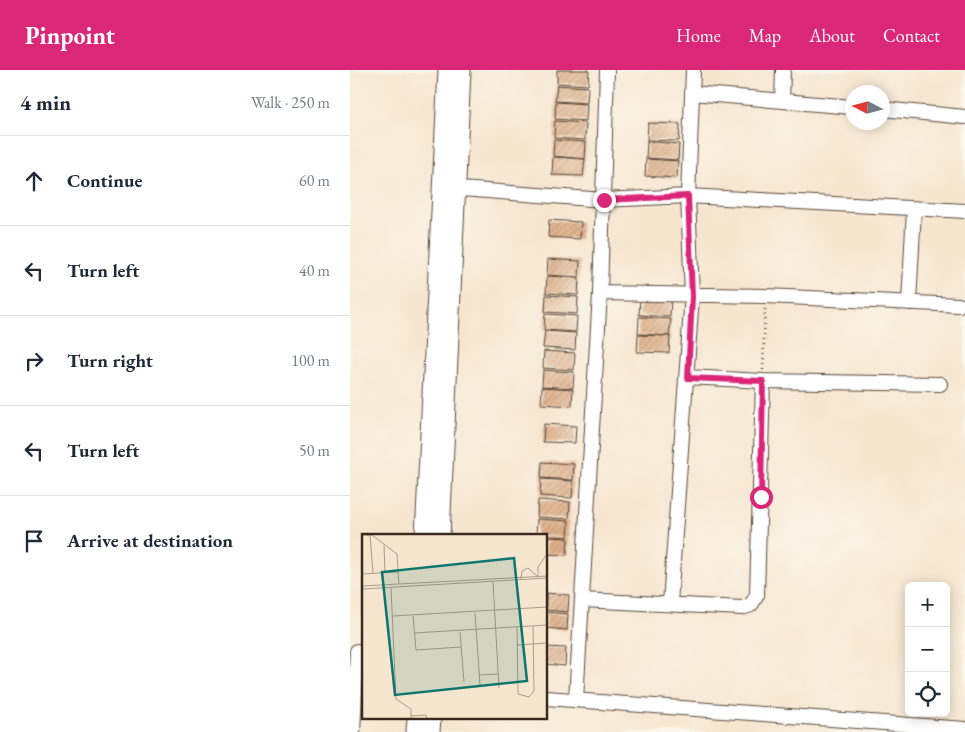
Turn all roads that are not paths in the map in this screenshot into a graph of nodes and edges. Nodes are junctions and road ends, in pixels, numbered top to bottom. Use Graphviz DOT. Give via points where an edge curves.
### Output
graph roads {
  1 [pos="448,70"];
  2 [pos="461,70"];
  3 [pos="607,70"];
  4 [pos="693,70"];
  5 [pos="783,70"];
  6 [pos="692,93"];
  7 [pos="782,101"];
  8 [pos="845,106"];
  9 [pos="890,110"];
  10 [pos="965,117"];
  11 [pos="449,188"];
  12 [pos="688,196"];
  13 [pos="604,200"];
  14 [pos="914,209"];
  15 [pos="965,211"];
  16 [pos="600,293"];
  17 [pos="692,296"];
  18 [pos="909,302"];
  19 [pos="959,305"];
  20 [pos="688,378"];
  21 [pos="763,381"];
  22 [pos="940,384"];
  23 [pos="425,534"];
  24 [pos="440,534"];
  25 [pos="582,600"];
  26 [pos="670,603"];
  27 [pos="357,651"];
  28 [pos="548,698"];
  29 [pos="576,700"];
  30 [pos="352,716"];
  31 [pos="965,729"];
  32 [pos="353,732"];
  1 -- 11 [label="street"];
  2 -- 11 [label="street"];
  3 -- 13 [label="street"];
  4 -- 6 [label="street"];
  5 -- 7 [label="street"];
  6 -- 7 [label="street"];
  6 -- 12 [label="street"];
  7 -- 8 [label="street"];
  9 -- 10 [label="street"];
  11 -- 13 [label="street"];
  11 -- 23 [label="street"];
  11 -- 24 [label="street"];
  12 -- 13 [label="street"];
  12 -- 14 [label="street"];
  12 -- 17 [label="street"];
  13 -- 16 [label="street"];
  14 -- 15 [label="street"];
  14 -- 18 [label="street"];
  16 -- 17 [label="street"];
  16 -- 25 [label="street"];
  17 -- 18 [label="street"];
  17 -- 20 [label="street"];
  18 -- 19 [label="street"];
  20 -- 21 [label="street"];
  20 -- 26 [label="street"];
  21 -- 22 [label="street"];
  21 -- 26 [label="street" via="757,595 752,606 742,608"];
  25 -- 26 [label="street"];
  25 -- 29 [label="street"];
  27 -- 30 [label="street"];
  28 -- 29 [label="street"];
  29 -- 31 [label="street"];
  30 -- 32 [label="street"];
}
